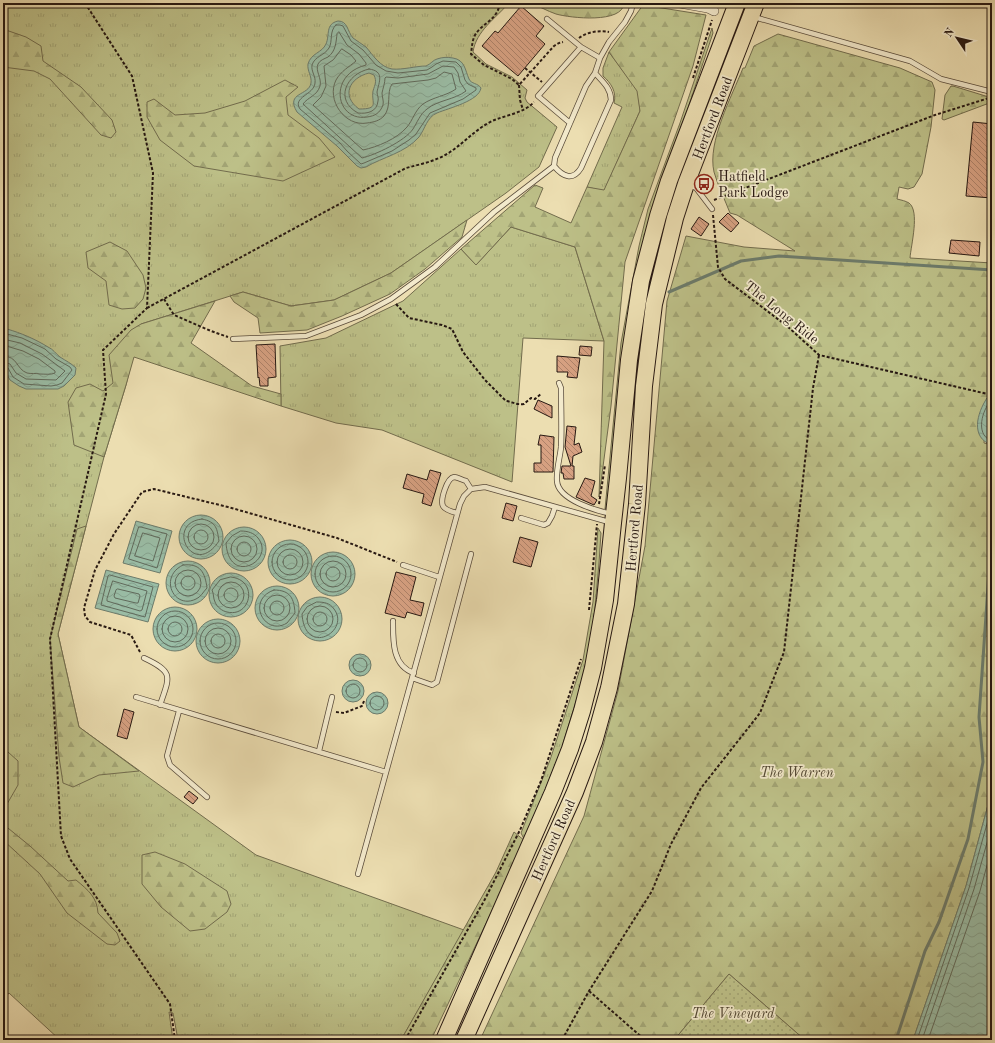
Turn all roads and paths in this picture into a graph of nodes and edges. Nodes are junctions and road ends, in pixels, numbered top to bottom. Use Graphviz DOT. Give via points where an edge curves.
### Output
graph roads {
  1 [pos="85,3"];
  2 [pos="500,3"];
  3 [pos="633,3"];
  4 [pos="680,3"];
  5 [pos="737,3"];
  6 [pos="753,10"];
  7 [pos="714,11"];
  8 [pos="547,19"];
  9 [pos="614,35"];
  10 [pos="573,40"];
  11 [pos="581,47"];
  12 [pos="600,58"];
  13 [pos="525,68"];
  14 [pos="531,73"];
  15 [pos="595,73"];
  16 [pos="693,79"];
  17 [pos="519,85"];
  18 [pos="547,86"];
  19 [pos="992,92"];
  20 [pos="538,96"];
  21 [pos="992,97"];
  22 [pos="524,110"];
  23 [pos="570,123"];
  24 [pos="554,166"];
  25 [pos="686,184"];
  26 [pos="707,203"];
  27 [pos="712,210"];
  28 [pos="164,299"];
  29 [pos="391,299"];
  30 [pos="147,308"];
  31 [pos="233,339"];
  32 [pos="819,355"];
  33 [pos="559,383"];
  34 [pos="541,394"];
  35 [pos="992,395"];
  36 [pos="606,460"];
  37 [pos="470,489"];
  38 [pos="555,507"];
  39 [pos="457,513"];
  40 [pos="606,517"];
  41 [pos="521,518"];
  42 [pos="471,554"];
  43 [pos="403,565"];
  44 [pos="439,577"];
  45 [pos="589,612"];
  46 [pos="393,621"];
  47 [pos="582,654"];
  48 [pos="144,658"];
  49 [pos="413,676"];
  50 [pos="136,697"];
  51 [pos="332,697"];
  52 [pos="364,701"];
  53 [pos="160,705"];
  54 [pos="179,711"];
  55 [pos="329,711"];
  56 [pos="318,751"];
  57 [pos="386,772"];
  58 [pos="207,797"];
  59 [pos="358,874"];
  60 [pos="589,991"];
  61 [pos="175,1040"];
  62 [pos="405,1040"];
  63 [pos="444,1040"];
  64 [pos="464,1040"];
  65 [pos="562,1040"];
  66 [pos="645,1040"];
  1 -- 30 [label="path" via="132,76 153,173"];
  2 -- 17 [label="path" via="496,16 476,34 471,54 484,65"];
  3 -- 9 [label="lane" via="625,22"];
  4 -- 7 [label="street"];
  5 -- 40 [label="highway, Hertford Road" via="669,181 641,281 629,360 618,478"];
  6 -- 19 [label="lane" via="910,62 941,79"];
  6 -- 25 [label="highway, Hertford Road"];
  7 -- 16 [label="path"];
  8 -- 10 [label="lane"];
  9 -- 10 [label="path" via="600,31"];
  9 -- 12 [label="lane"];
  10 -- 11 [label="lane"];
  10 -- 14 [label="path" via="554,46"];
  11 -- 12 [label="lane"];
  11 -- 18 [label="lane"];
  12 -- 15 [label="lane"];
  13 -- 14 [label="path"];
  14 -- 17 [label="path"];
  14 -- 18 [label="path"];
  15 -- 23 [label="lane" via="586,86"];
  15 -- 24 [label="lane" via="611,96 603,119 578,173 568,176 558,172"];
  17 -- 22 [label="path"];
  18 -- 20 [label="lane"];
  20 -- 22 [label="path" via="529,108"];
  20 -- 23 [label="lane"];
  21 -- 26 [label="path" via="935,115"];
  22 -- 28 [label="path" via="479,128 450,153 433,161 406,168"];
  23 -- 24 [label="lane"];
  24 -- 29 [label="lane" via="494,212 435,267"];
  25 -- 26 [label="lane" via="696,188"];
  25 -- 64 [label="highway, Hertford Road" via="654,304 626,604 609,688 594,742 575,792"];
  26 -- 27 [label="lane"];
  27 -- 32 [label="path, The Long Ride" via="721,274"];
  28 -- 30 [label="path"];
  28 -- 31 [label="path" via="174,315"];
  29 -- 31 [label="lane" via="361,315 306,336"];
  29 -- 34 [label="path" via="409,318 452,329 463,352 506,401 524,404"];
  30 -- 61 [label="path" via="103,350 106,394 50,639 61,836 70,859 170,1004"];
  32 -- 35 [label="path, The Long Ride"];
  32 -- 60 [label="path" via="813,388 784,652 760,713 701,788 670,844 652,892"];
  33 -- 40 [label="lane" via="559,488 575,501"];
  36 -- 40 [label="path"];
  37 -- 38 [label="lane" via="485,487"];
  37 -- 39 [label="lane"];
  37 -- 39 [label="lane" via="466,481 450,478 442,499 443,506"];
  38 -- 40 [label="lane"];
  38 -- 41 [label="lane" via="548,523 544,525"];
  39 -- 44 [label="lane"];
  40 -- 45 [label="path"];
  40 -- 63 [label="highway, Hertford Road" via="605,600 593,668 570,749 545,812"];
  42 -- 49 [label="lane" via="437,682 432,685"];
  43 -- 44 [label="lane"];
  43 -- 48 [label="path" via="337,538 228,507 154,489 142,492 114,534 95,570 84,608 85,616 90,622 131,635"];
  44 -- 49 [label="lane"];
  46 -- 49 [label="lane" via="394,648 401,665"];
  47 -- 62 [label="path" via="541,781 520,830 484,901"];
  48 -- 53 [label="lane" via="166,671 168,678"];
  49 -- 57 [label="lane"];
  50 -- 53 [label="lane"];
  51 -- 55 [label="lane"];
  52 -- 55 [label="path" via="362,706 344,713"];
  53 -- 54 [label="lane"];
  54 -- 56 [label="lane"];
  54 -- 58 [label="lane" via="167,756 170,765"];
  55 -- 56 [label="lane"];
  56 -- 57 [label="lane"];
  57 -- 59 [label="lane"];
  60 -- 65 [label="path"];
  60 -- 66 [label="path"];
}
